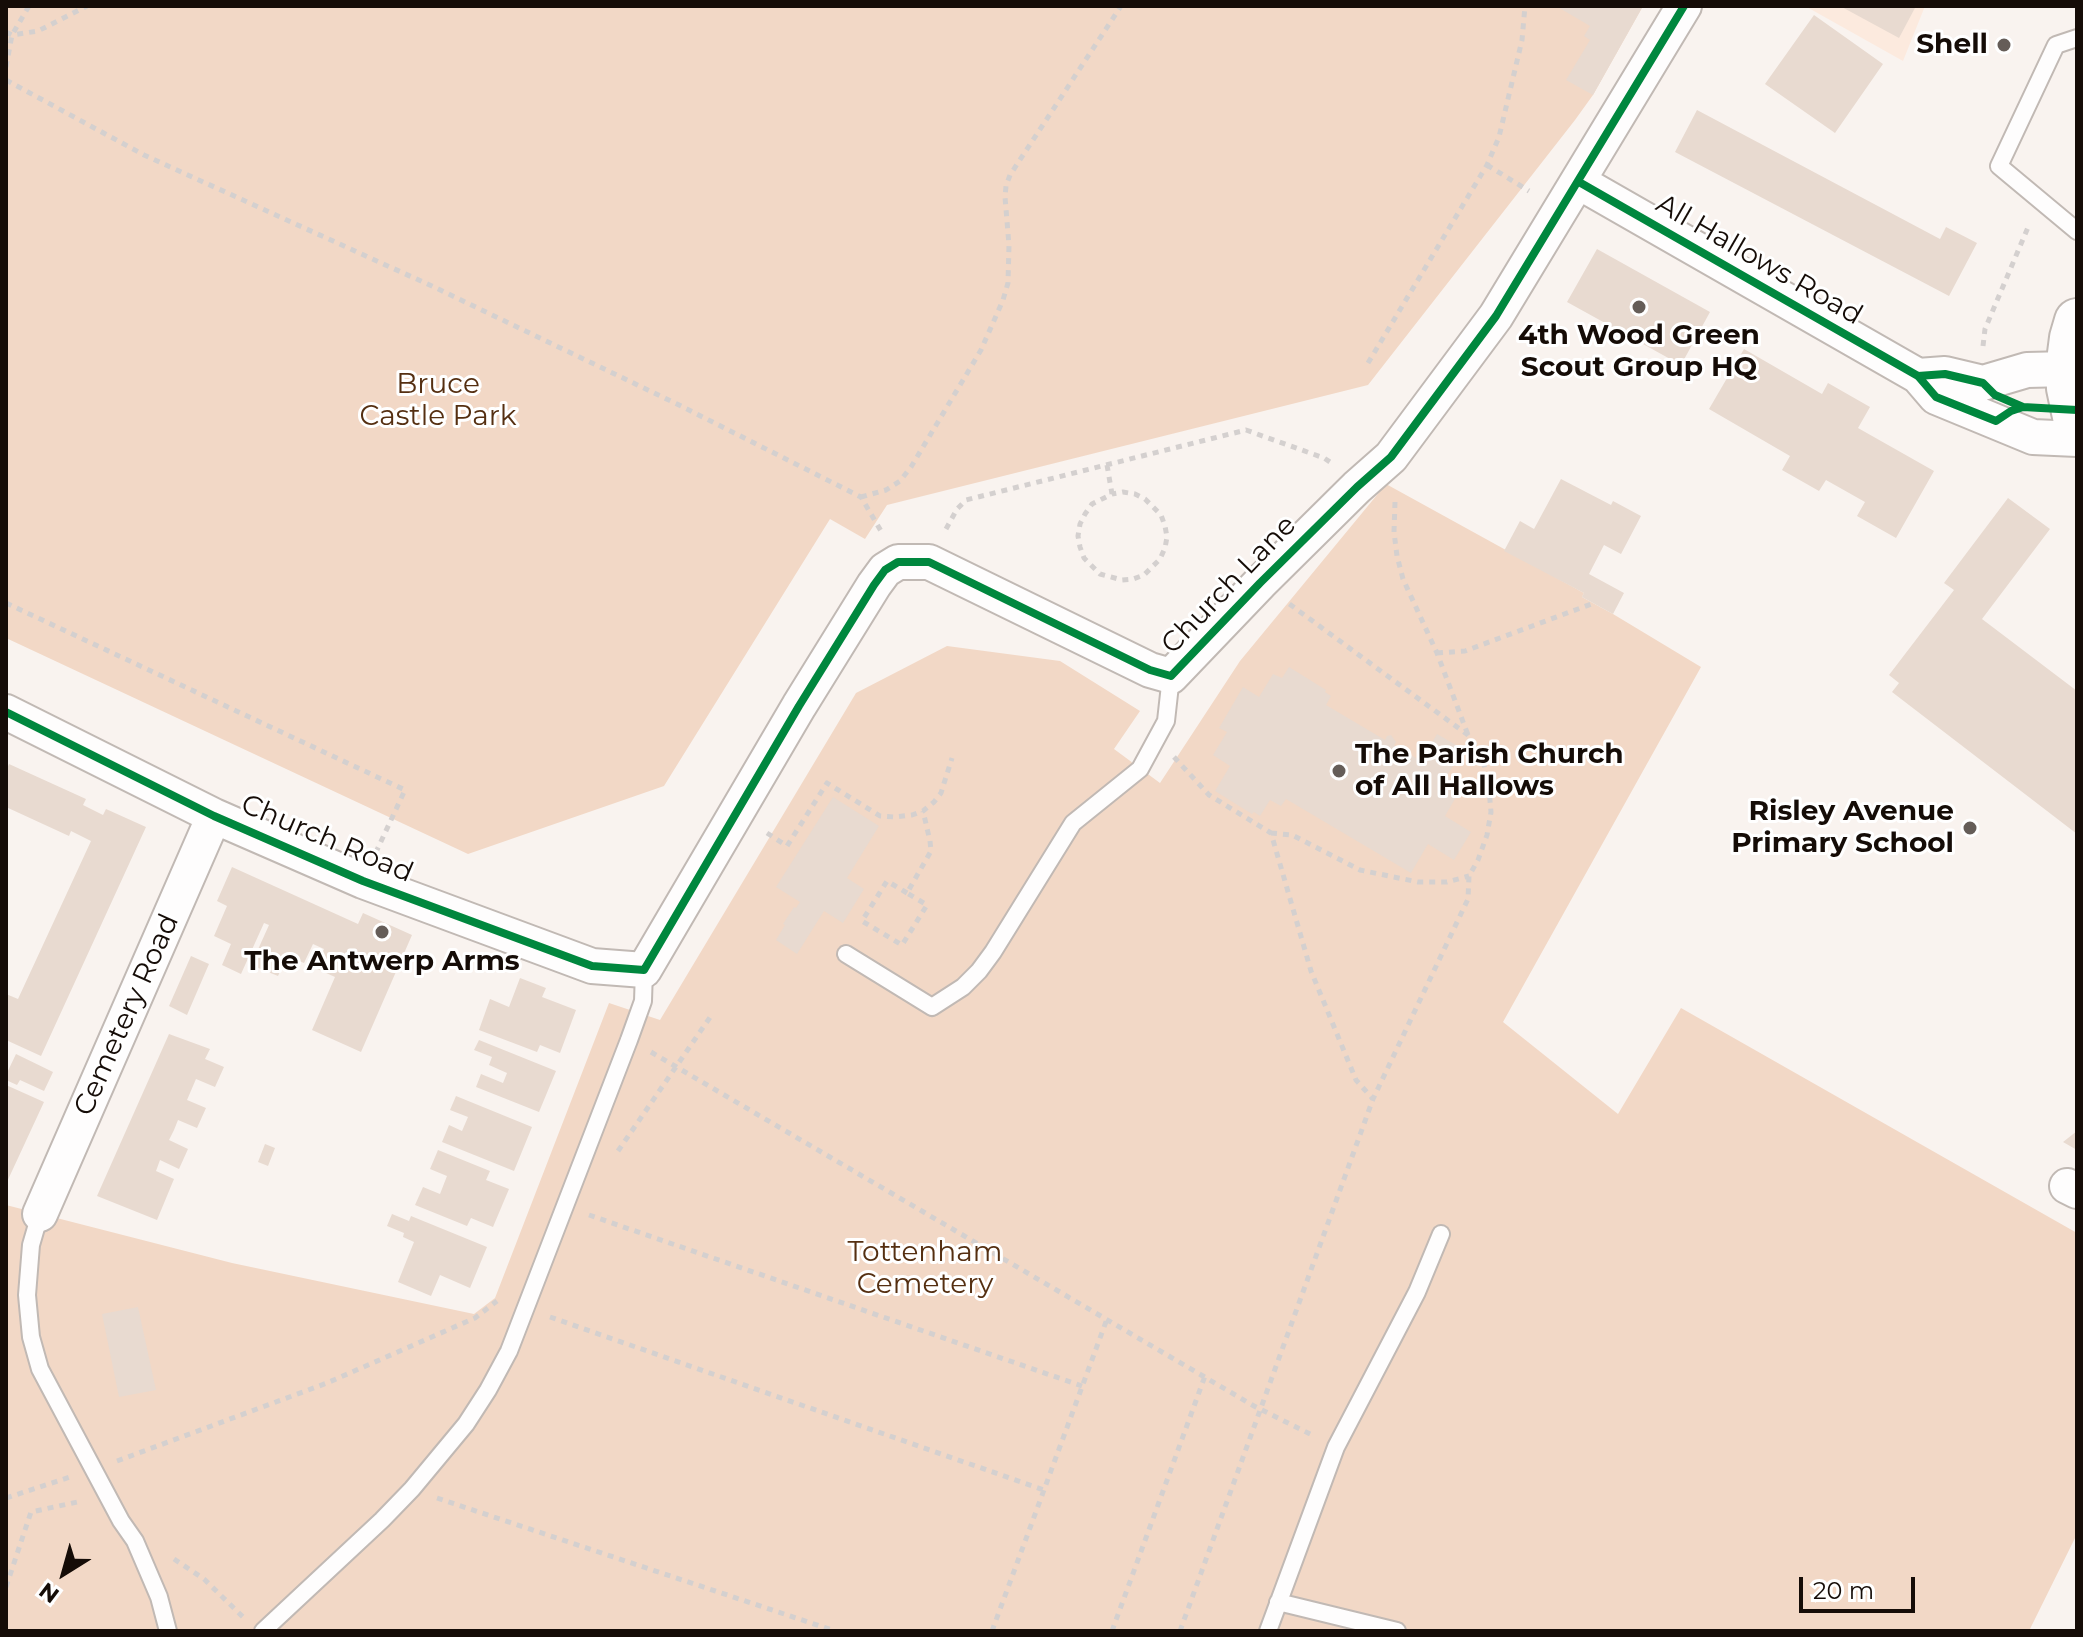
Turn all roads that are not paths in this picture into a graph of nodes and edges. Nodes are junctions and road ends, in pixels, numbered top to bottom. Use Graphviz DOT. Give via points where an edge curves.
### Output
graph roads {
  1 [pos="1684,6"];
  2 [pos="2077,38"];
  3 [pos="1579,182"];
  4 [pos="2077,231"];
  5 [pos="2077,321"];
  6 [pos="2068,369"];
  7 [pos="1918,376"];
  8 [pos="2077,426"];
  9 [pos="2077,439"];
  10 [pos="1171,676"];
  11 [pos="6,712"];
  12 [pos="214,816"];
  13 [pos="846,954"];
  14 [pos="644,970"];
  15 [pos="40,1214"];
  16 [pos="1441,1234"];
  17 [pos="1278,1602"];
  18 [pos="168,1631"];
  19 [pos="263,1631"];
  20 [pos="1268,1631"];
  21 [pos="1397,1631"];
  1 -- 3 [label="street, Church Lane"];
  2 -- 4 [label="lane" via="2056,45 1999,166"];
  3 -- 7 [label="street, All Hallows Road"];
  3 -- 10 [label="street, Church Lane" via="1496,316 1391,457"];
  5 -- 6 [label="highway"];
  6 -- 7 [label="street, All Hallows Road" via="2027,370 1983,383 1945,374"];
  6 -- 8 [label="highway"];
  7 -- 9 [label="street, All Hallows Road" via="1936,397 2033,437"];
  10 -- 13 [label="lane" via="1166,721 1140,769 1073,823 993,952 963,987 932,1007"];
  10 -- 14 [label="street, Church Lane" via="913,562 885,570"];
  11 -- 12 [label="street, Church Road"];
  12 -- 14 [label="street, Church Road" via="363,881 592,966"];
  12 -- 15 [label="street, Cemetery Road"];
  14 -- 19 [label="lane" via="643,1001 629,1040 509,1351 488,1390 412,1489"];
  15 -- 18 [label="lane" via="27,1295 40,1369 135,1541"];
  16 -- 17 [label="lane" via="1417,1292 1336,1447"];
  17 -- 20 [label="lane"];
  17 -- 21 [label="lane"];
}
